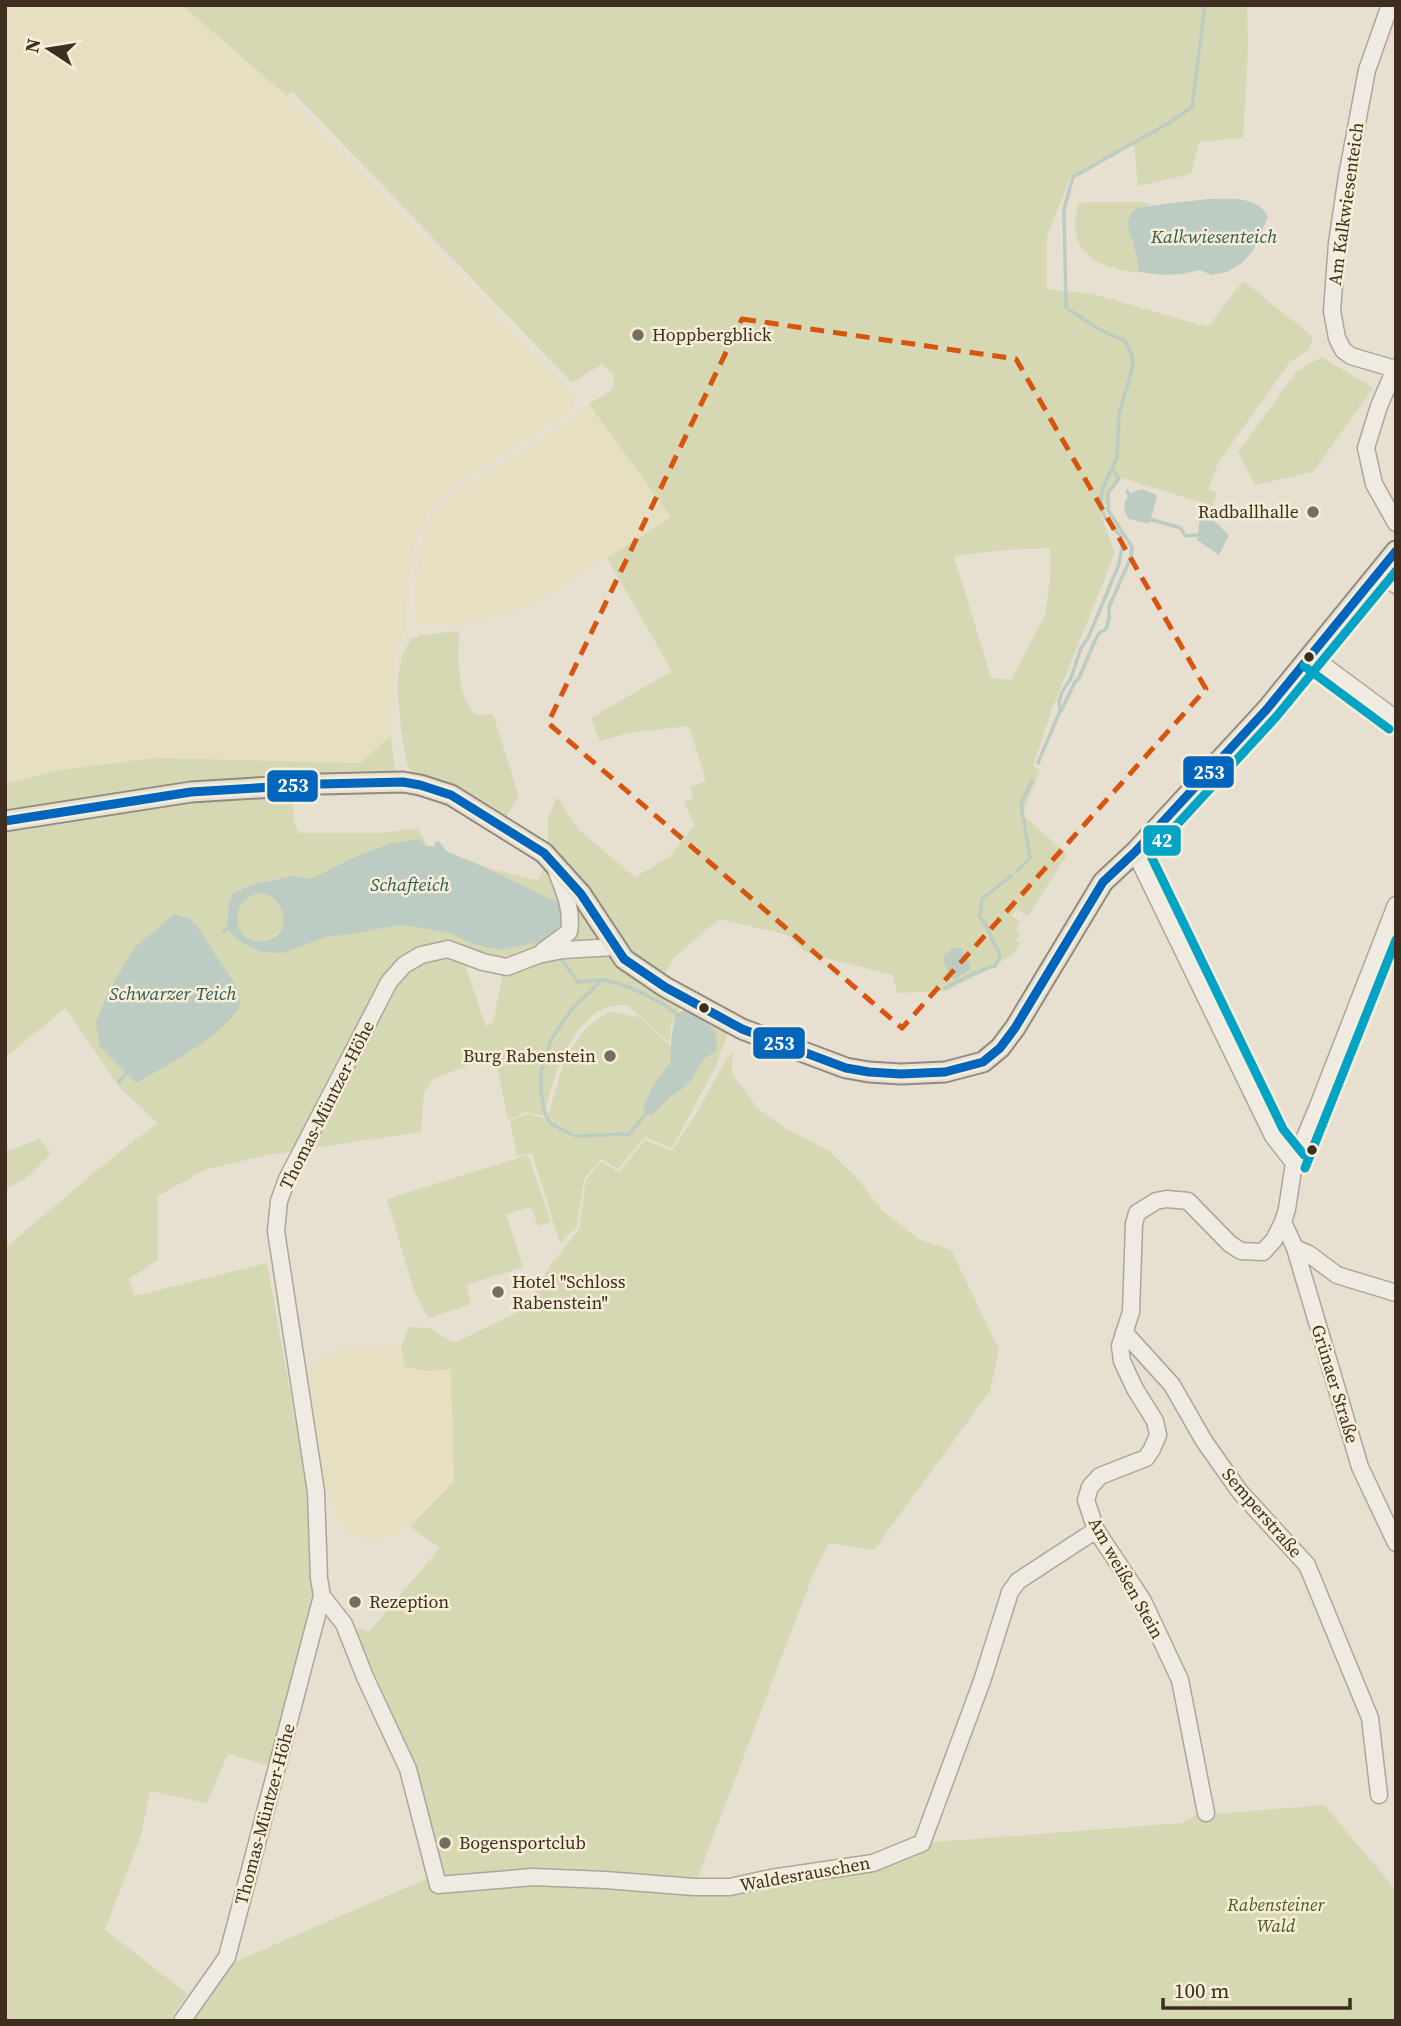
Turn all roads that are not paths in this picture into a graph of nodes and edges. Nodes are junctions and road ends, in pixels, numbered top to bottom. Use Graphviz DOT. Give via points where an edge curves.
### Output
graph roads {
  1 [pos="1390,5"];
  2 [pos="1395,368"];
  3 [pos="1396,523"];
  4 [pos="1396,551"];
  5 [pos="1378,573"];
  6 [pos="1396,585"];
  7 [pos="1311,656"];
  8 [pos="1396,719"];
  9 [pos="5,821"];
  10 [pos="1135,852"];
  11 [pos="553,862"];
  12 [pos="1396,905"];
  13 [pos="615,947"];
  14 [pos="538,955"];
  15 [pos="1294,1163"];
  16 [pos="1283,1222"];
  17 [pos="1294,1248"];
  18 [pos="1396,1293"];
  19 [pos="1124,1332"];
  20 [pos="1097,1530"];
  21 [pos="1396,1543"];
  22 [pos="322,1596"];
  23 [pos="1379,1795"];
  24 [pos="1206,1813"];
  25 [pos="182,2021"];
  1 -- 2 [label="street, Am Kalkwiesenteich" via="1367,70 1349,163 1332,311 1343,349 1351,356"];
  2 -- 3 [label="street" via="1366,448 1374,484"];
  4 -- 5 [label="main road"];
  5 -- 6 [label="street"];
  5 -- 7 [label="main road"];
  7 -- 8 [label="street"];
  7 -- 10 [label="main road"];
  9 -- 11 [label="main road" via="203,791 402,782 451,795"];
  10 -- 13 [label="main road" via="1103,882 1000,1048 983,1062 944,1072 901,1074 846,1068 742,1029 658,982 624,959"];
  10 -- 15 [label="street" via="1273,1136"];
  11 -- 13 [label="main road" via="581,894"];
  11 -- 14 [label="street" via="570,908 569,932"];
  12 -- 15 [label="street, Am weißen Stein"];
  13 -- 14 [label="street, Thomas-Müntzer-Höhe"];
  14 -- 22 [label="street, Thomas-Müntzer-Höhe" via="507,967 448,949 421,955 404,965 389,982 279,1201 276,1231 316,1492"];
  15 -- 16 [label="street, Am weißen Stein"];
  16 -- 17 [label="street, Grünaer Straße"];
  16 -- 19 [label="street, Am weißen Stein" via="1263,1252 1241,1251 1188,1201 1156,1200 1137,1213 1130,1312"];
  17 -- 18 [label="street" via="1337,1275"];
  17 -- 21 [label="street, Grünaer Straße" via="1360,1467"];
  19 -- 20 [label="street, Am weißen Stein" via="1122,1361 1158,1435 1146,1458 1100,1476 1090,1487 1086,1500"];
  19 -- 23 [label="street, Semperstraße" via="1172,1385 1203,1441 1240,1492 1307,1565 1370,1718"];
  20 -- 22 [label="street, Waldesrauschen" via="1018,1581 1010,1592 922,1843 873,1863 730,1887 533,1877 439,1885 408,1769 344,1623"];
  20 -- 24 [label="street, Am weißen Stein" via="1143,1601 1180,1680"];
  22 -- 25 [label="street, Thomas-Müntzer-Höhe" via="227,1957"];
}
